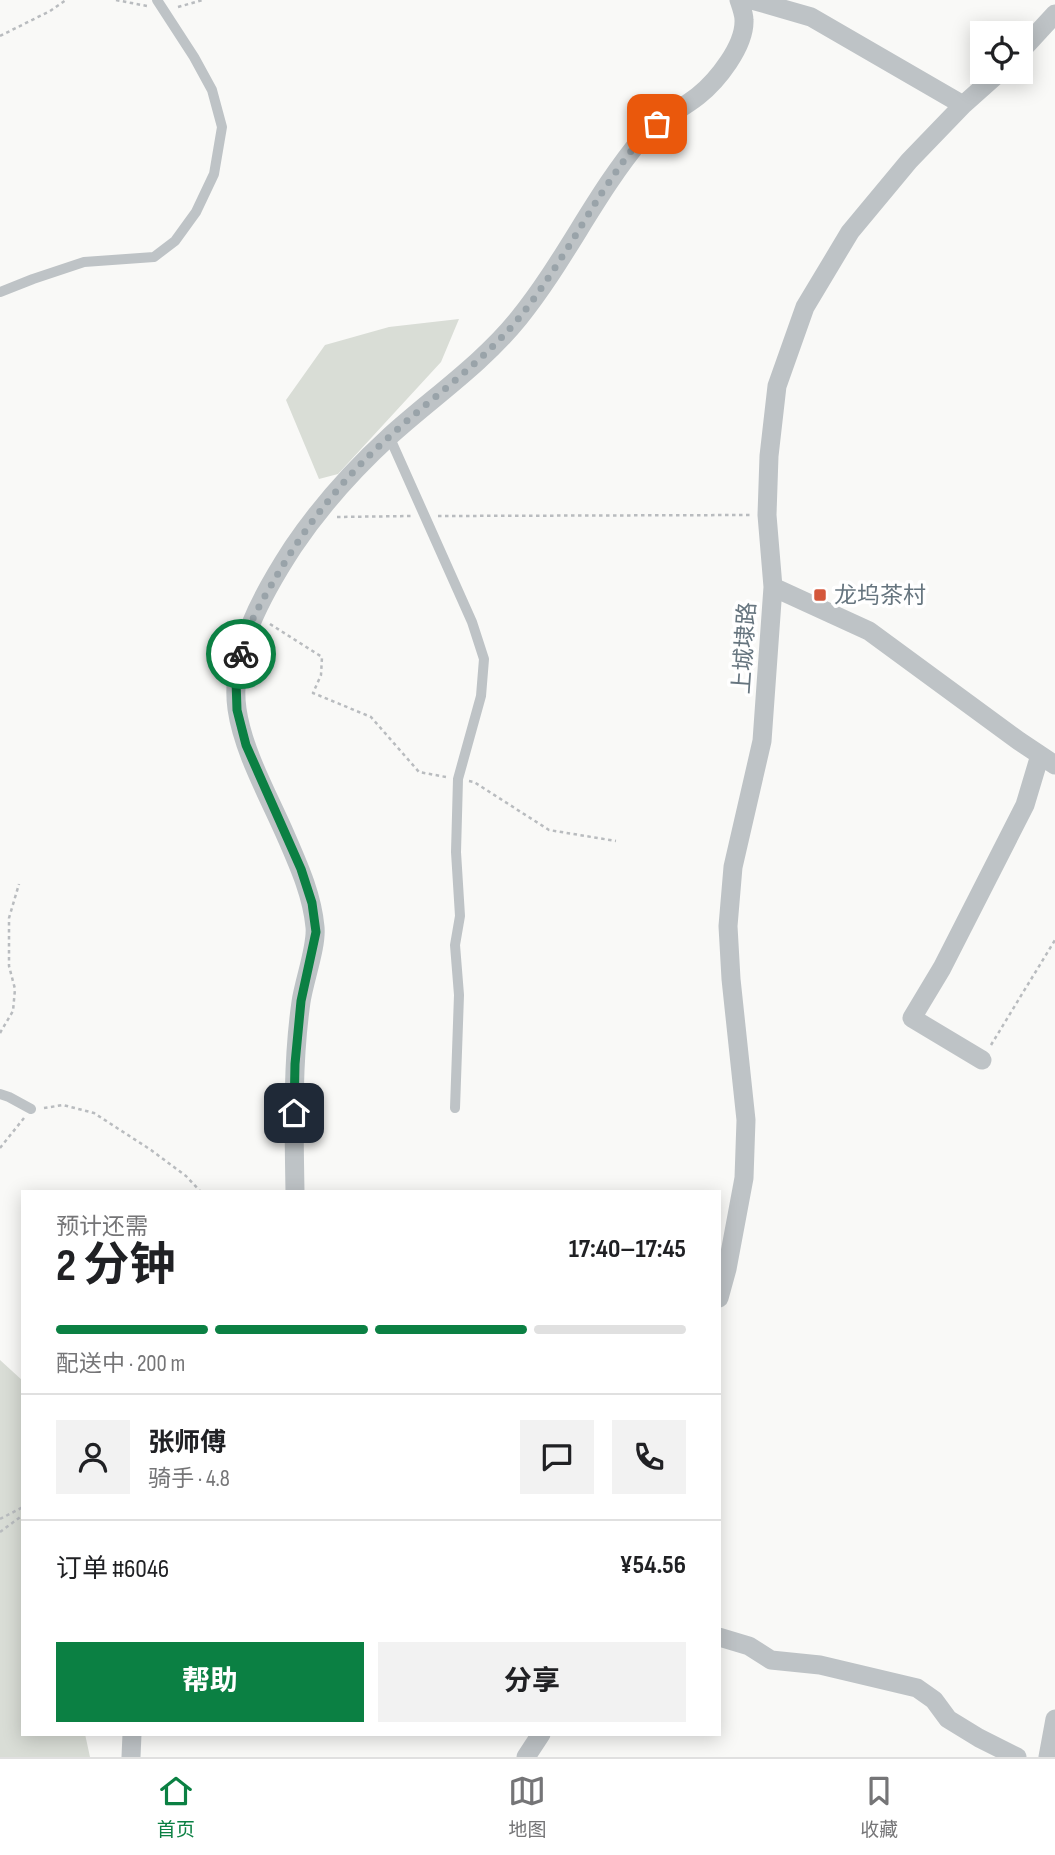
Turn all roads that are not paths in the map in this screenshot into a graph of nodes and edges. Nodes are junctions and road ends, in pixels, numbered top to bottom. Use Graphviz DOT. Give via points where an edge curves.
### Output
graph roads {
  1 [pos="158,0"];
  2 [pos="739,0"];
  3 [pos="752,0"];
  4 [pos="1055,14"];
  5 [pos="1033,38"];
  6 [pos="987,84"];
  7 [pos="963,105"];
  8 [pos="0,292"];
  9 [pos="389,436"];
  10 [pos="773,587"];
  11 [pos="1048,760"];
  12 [pos="982,1060"];
  13 [pos="0,1094"];
  14 [pos="456,1108"];
  15 [pos="31,1110"];
  16 [pos="295,1190"];
  17 [pos="721,1291"];
  18 [pos="721,1638"];
  19 [pos="1055,1720"];
  20 [pos="132,1736"];
  21 [pos="540,1736"];
  22 [pos="131,1757"];
  23 [pos="526,1757"];
  24 [pos="1017,1757"];
  25 [pos="1048,1757"];
  1 -- 8 [label="lane" via="212,90 222,127 214,174 195,212 176,241 154,257 84,262"];
  2 -- 9 [label="street" via="744,21 737,48 719,76 646,133 622,162 519,318 479,361"];
  3 -- 7 [label="street" via="811,17"];
  4 -- 5 [label="street"];
  6 -- 7 [label="street, 上城埭路"];
  7 -- 10 [label="street, 上城埭路" via="850,232 805,307 777,386 767,515"];
  9 -- 14 [label="lane" via="484,659 481,696 458,779"];
  9 -- 16 [label="street" via="343,483 293,547 255,615 236,680 237,710 246,745 301,869 316,932 301,1001 295,1064"];
  10 -- 11 [label="street" via="869,631"];
  10 -- 17 [label="street, 上城埭路" via="762,741 733,867 728,926 746,1143 744,1178"];
  11 -- 12 [label="street" via="912,1018"];
  13 -- 15 [label="lane"];
  18 -- 24 [label="street" via="749,1646 771,1660 820,1665 917,1688 934,1700 948,1719"];
  19 -- 25 [label="street"];
  20 -- 22 [label="street"];
  21 -- 23 [label="street"];
}
